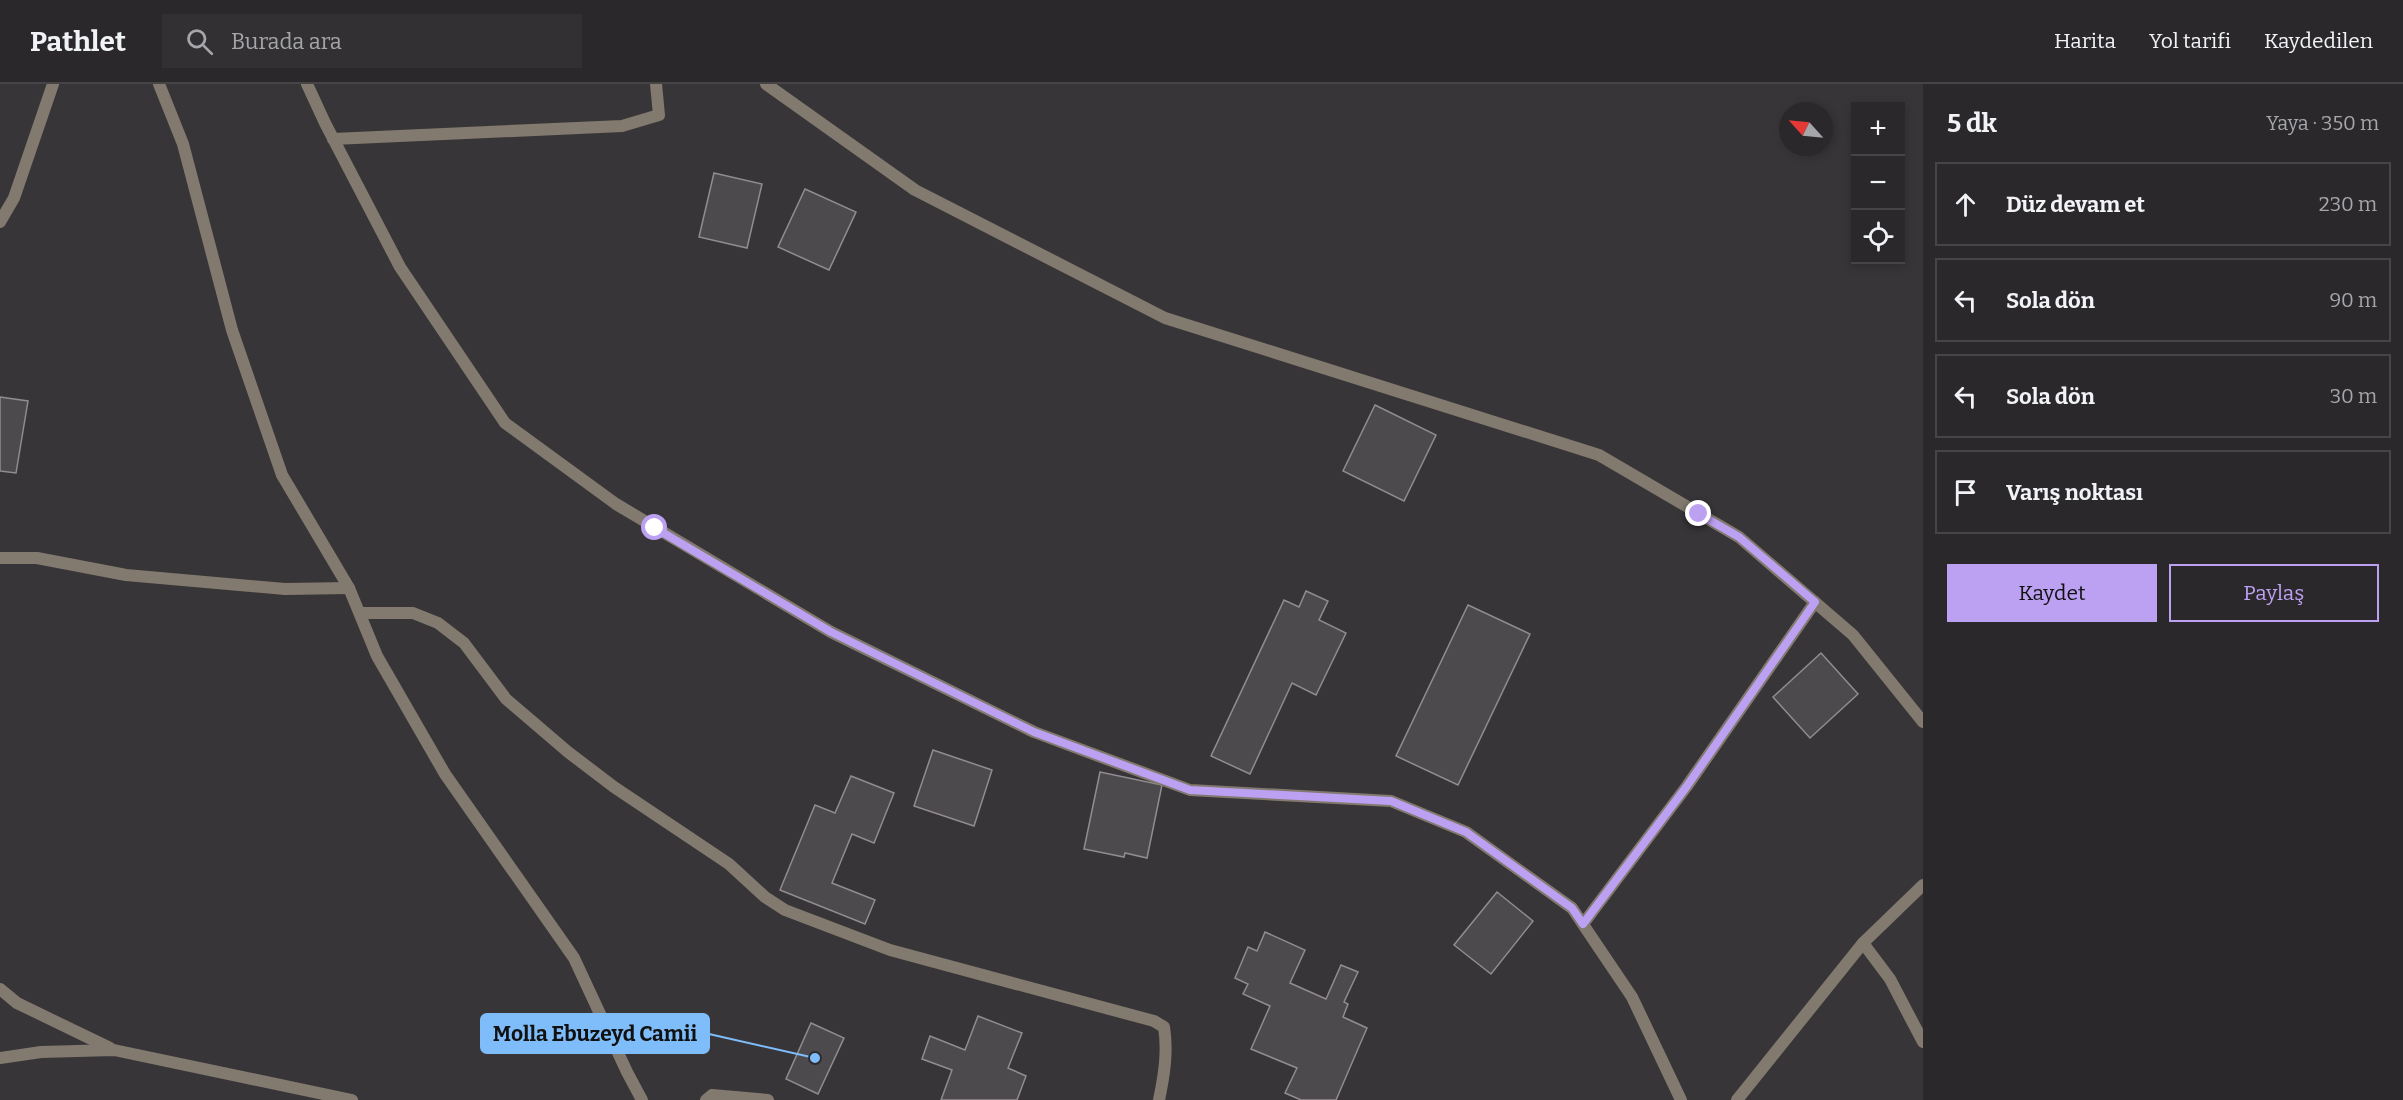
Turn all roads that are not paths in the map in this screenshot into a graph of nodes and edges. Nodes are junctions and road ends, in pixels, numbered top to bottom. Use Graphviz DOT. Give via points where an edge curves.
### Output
graph roads {
  1 [pos="53,84"];
  2 [pos="159,84"];
  3 [pos="307,84"];
  4 [pos="656,84"];
  5 [pos="766,84"];
  6 [pos="333,138"];
  7 [pos="0,222"];
  8 [pos="0,558"];
  9 [pos="349,588"];
  10 [pos="1815,602"];
  11 [pos="360,613"];
  12 [pos="1923,722"];
  13 [pos="1923,885"];
  14 [pos="1583,924"];
  15 [pos="1863,944"];
  16 [pos="0,989"];
  17 [pos="1923,1042"];
  18 [pos="114,1050"];
  19 [pos="0,1058"];
  20 [pos="352,1100"];
  21 [pos="642,1100"];
  22 [pos="706,1100"];
  23 [pos="768,1100"];
  24 [pos="1159,1100"];
  25 [pos="1681,1100"];
  26 [pos="1737,1100"];
  1 -- 7 [label="street" via="14,198"];
  2 -- 9 [label="street" via="183,144 232,330 282,476"];
  3 -- 6 [label="street"];
  4 -- 6 [label="street" via="659,115 622,126"];
  5 -- 10 [label="street" via="915,190 1165,318 1599,455 1739,537"];
  6 -- 14 [label="street" via="400,267 505,423 616,504 831,632 1034,732 1190,790 1391,801 1466,832 1572,908"];
  8 -- 9 [label="street" via="37,558 126,575 285,589"];
  9 -- 11 [label="street"];
  10 -- 12 [label="street" via="1853,635"];
  10 -- 14 [label="street" via="1687,786"];
  11 -- 21 [label="street" via="377,656 445,774 574,958"];
  11 -- 24 [label="street" via="413,613 438,623 464,644 506,699 568,752 729,864 785,910 890,950 1154,1020 1164,1027 1166,1040"];
  13 -- 15 [label="street"];
  14 -- 25 [label="street" via="1632,997"];
  15 -- 17 [label="street" via="1890,979"];
  15 -- 26 [label="street"];
  16 -- 18 [label="street" via="17,1003"];
  18 -- 19 [label="street" via="41,1052"];
  18 -- 20 [label="street"];
  22 -- 23 [label="street" via="712,1095"];
}
